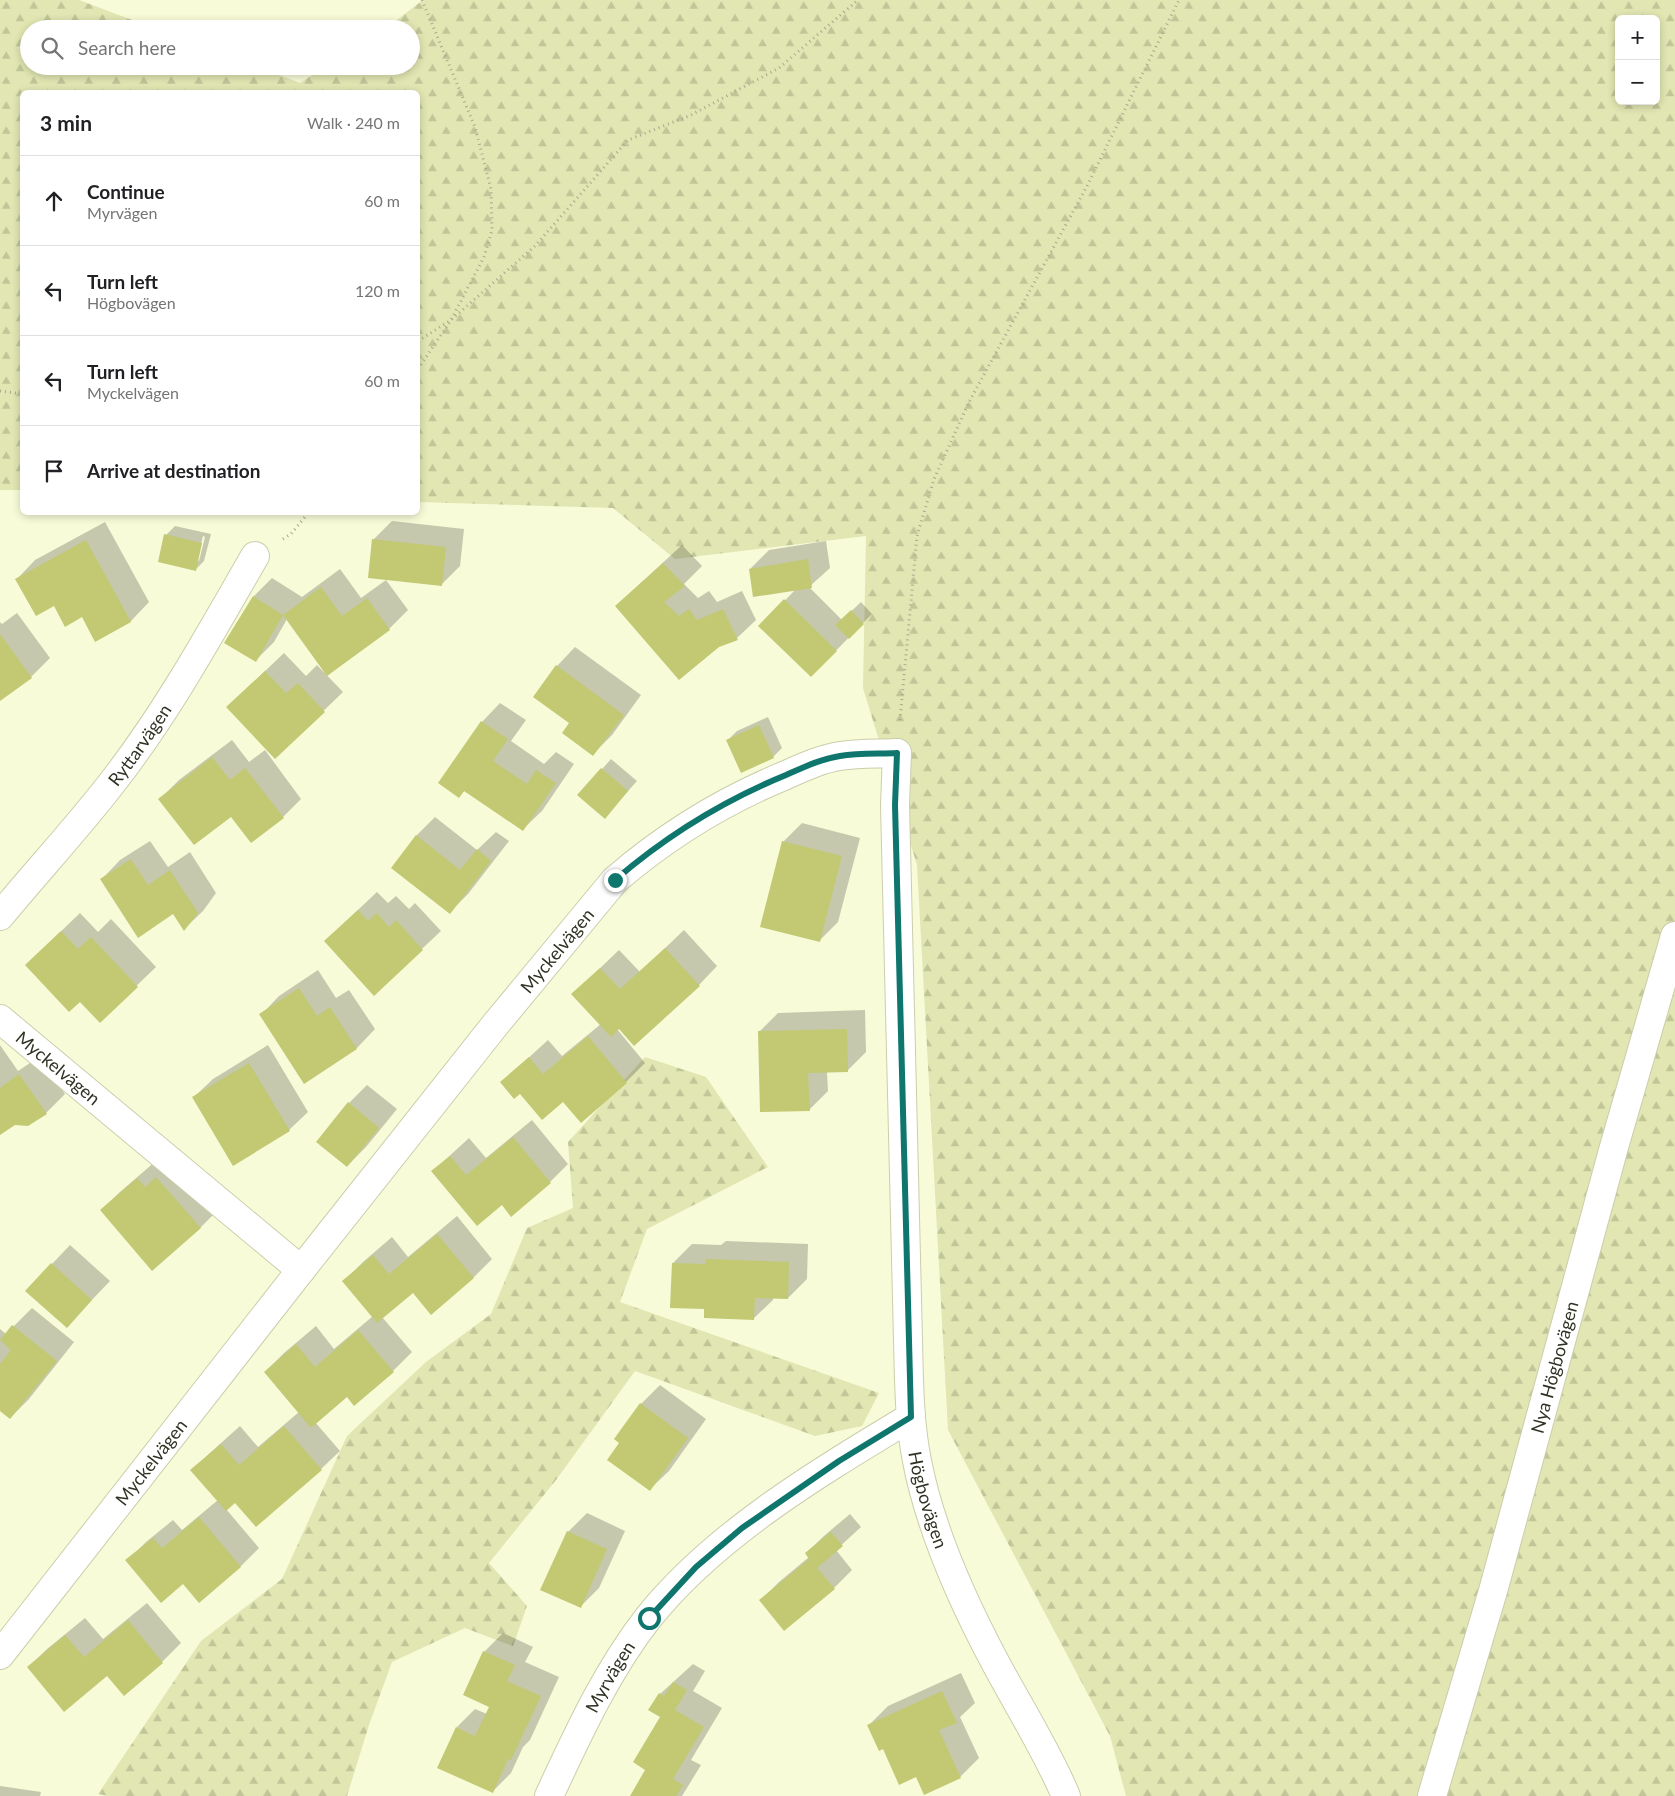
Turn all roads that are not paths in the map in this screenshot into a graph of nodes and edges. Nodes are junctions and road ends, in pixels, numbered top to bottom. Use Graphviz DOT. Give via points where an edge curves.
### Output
graph roads {
  1 [pos="255,556"];
  2 [pos="897,753"];
  3 [pos="0,916"];
  4 [pos="1675,936"];
  5 [pos="0,1019"];
  6 [pos="301,1270"];
  7 [pos="911,1417"];
  8 [pos="0,1655"];
  9 [pos="549,1796"];
  10 [pos="1066,1796"];
  11 [pos="1432,1796"];
  1 -- 3 [label="street, Ryttarvägen" via="148,734 115,779"];
  2 -- 6 [label="street, Myckelvägen" via="840,756 771,781 671,836 627,869 594,903"];
  2 -- 7 [label="street, Högbovägen" via="895,805"];
  4 -- 11 [label="street, Nya Högbovägen" via="1493,1590"];
  5 -- 6 [label="street, Myckelvägen"];
  6 -- 8 [label="street, Myckelvägen"];
  7 -- 9 [label="street, Myrvägen" via="750,1522 696,1567 649,1618 611,1672 584,1720"];
  7 -- 10 [label="street, Högbovägen" via="926,1495 963,1596"];
}
